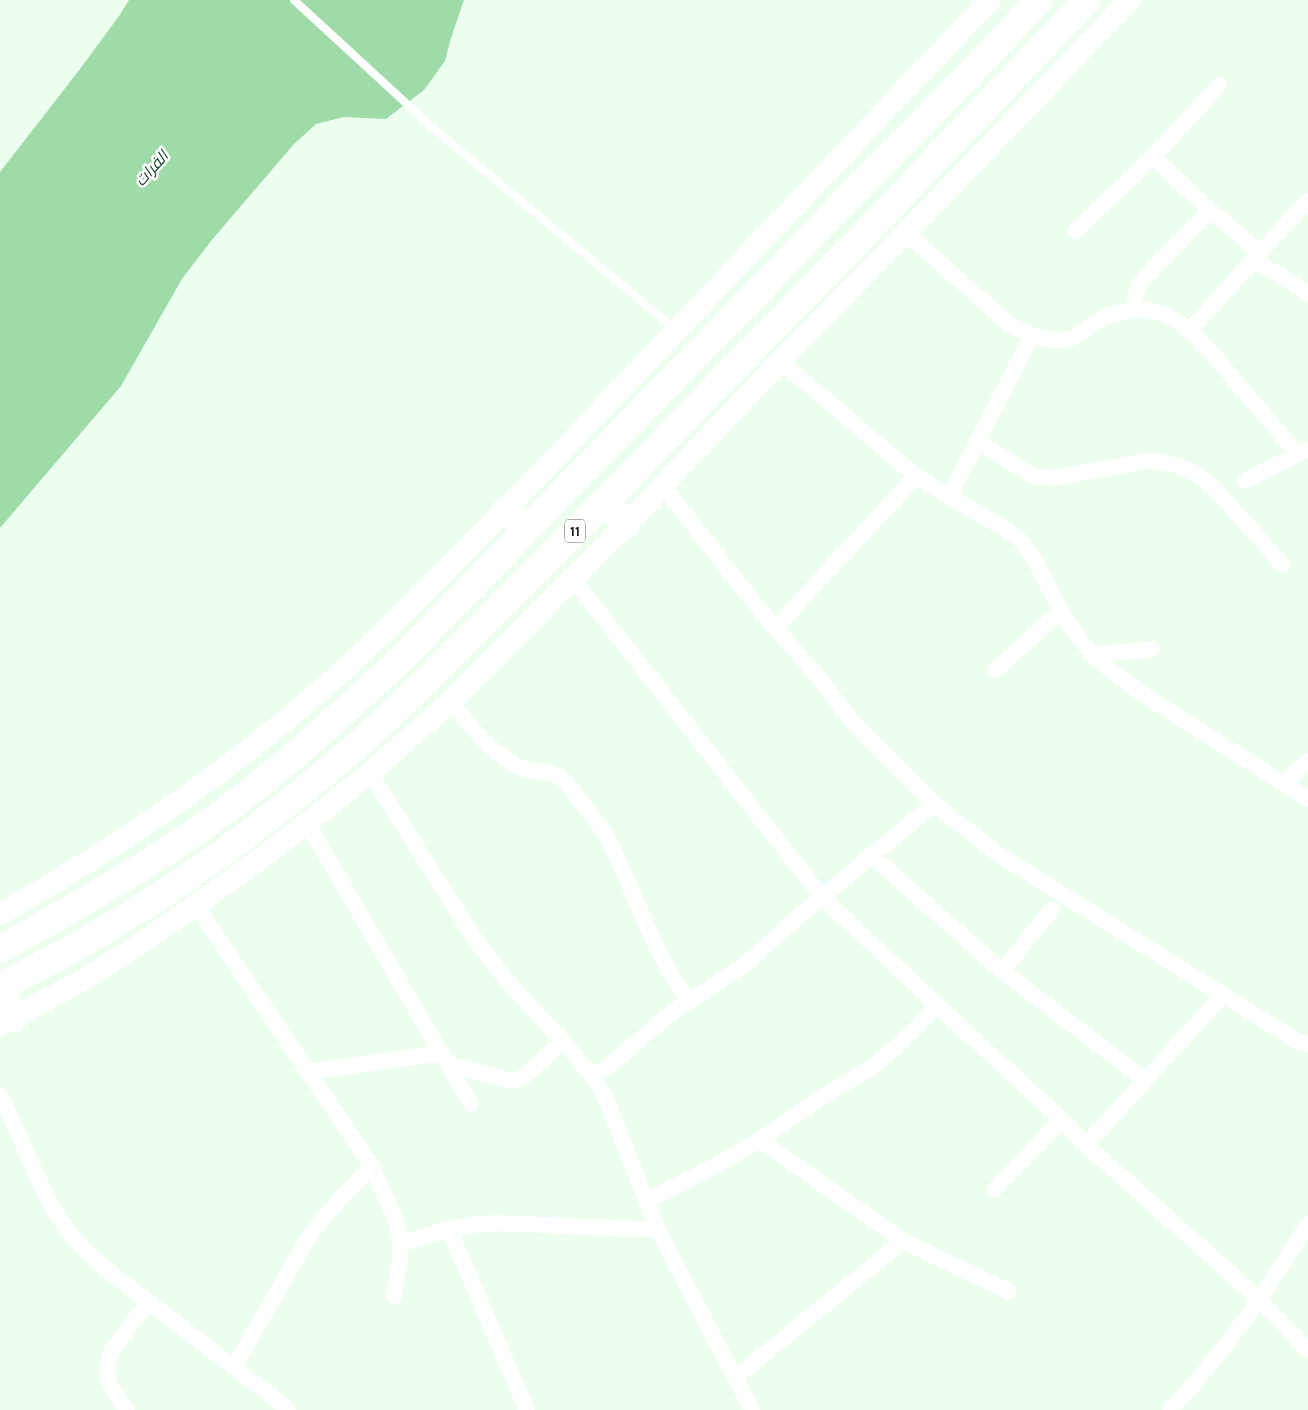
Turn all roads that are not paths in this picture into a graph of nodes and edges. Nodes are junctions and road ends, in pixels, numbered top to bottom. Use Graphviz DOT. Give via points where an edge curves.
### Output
graph roads {
  1 [pos="294,0"];
  2 [pos="990,0"];
  3 [pos="1038,0"];
  4 [pos="1087,0"];
  5 [pos="1130,0"];
  6 [pos="963,81"];
  7 [pos="1219,84"];
  8 [pos="1153,157"];
  9 [pos="1308,201"];
  10 [pos="1210,210"];
  11 [pos="1075,231"];
  12 [pos="906,233"];
  13 [pos="859,240"];
  14 [pos="797,251"];
  15 [pos="1256,256"];
  16 [pos="1308,294"];
  17 [pos="1136,310"];
  18 [pos="676,330"];
  19 [pos="1189,332"];
  20 [pos="1032,335"];
  21 [pos="780,361"];
  22 [pos="978,441"];
  23 [pos="1303,451"];
  24 [pos="643,462"];
  25 [pos="916,476"];
  26 [pos="1245,481"];
  27 [pos="663,486"];
  28 [pos="949,496"];
  29 [pos="604,502"];
  30 [pos="506,510"];
  31 [pos="627,524"];
  32 [pos="527,529"];
  33 [pos="1282,564"];
  34 [pos="573,578"];
  35 [pos="1061,611"];
  36 [pos="774,628"];
  37 [pos="1152,649"];
  38 [pos="1093,655"];
  39 [pos="995,670"];
  40 [pos="450,702"];
  41 [pos="1308,761"];
  42 [pos="370,772"];
  43 [pos="1283,783"];
  44 [pos="1308,799"];
  45 [pos="935,803"];
  46 [pos="307,823"];
  47 [pos="871,855"];
  48 [pos="822,897"];
  49 [pos="196,905"];
  50 [pos="1052,909"];
  51 [pos="0,914"];
  52 [pos="0,948"];
  53 [pos="1002,971"];
  54 [pos="0,988"];
  55 [pos="1224,995"];
  56 [pos="689,1001"];
  57 [pos="937,1006"];
  58 [pos="7,1022"];
  59 [pos="562,1041"];
  60 [pos="1308,1044"];
  61 [pos="445,1058"];
  62 [pos="308,1072"];
  63 [pos="593,1077"];
  64 [pos="1145,1080"];
  65 [pos="0,1095"];
  66 [pos="471,1104"];
  67 [pos="10,1113"];
  68 [pos="1062,1120"];
  69 [pos="0,1129"];
  70 [pos="760,1140"];
  71 [pos="1086,1144"];
  72 [pos="372,1167"];
  73 [pos="994,1190"];
  74 [pos="646,1202"];
  75 [pos="1308,1224"];
  76 [pos="449,1229"];
  77 [pos="658,1230"];
  78 [pos="903,1242"];
  79 [pos="400,1244"];
  80 [pos="1008,1290"];
  81 [pos="394,1296"];
  82 [pos="1259,1299"];
  83 [pos="148,1302"];
  84 [pos="1308,1350"];
  85 [pos="234,1367"];
  86 [pos="735,1378"];
  87 [pos="126,1410"];
  88 [pos="288,1410"];
  89 [pos="528,1410"];
  90 [pos="752,1410"];
  91 [pos="1170,1410"];
  1 -- 18 [label="lane" via="434,129"];
  2 -- 18 [label="main road"];
  3 -- 6 [label="highway, 11"];
  4 -- 13 [label="highway, 11"];
  5 -- 12 [label="main road"];
  6 -- 13 [label="highway" via="940,121 849,217 848,231"];
  6 -- 14 [label="highway, 11"];
  7 -- 8 [label="street"];
  8 -- 10 [label="street"];
  8 -- 11 [label="street"];
  9 -- 15 [label="street"];
  10 -- 15 [label="street"];
  10 -- 17 [label="street" via="1140,284 1135,296"];
  12 -- 20 [label="street" via="1010,324"];
  12 -- 21 [label="main road"];
  13 -- 24 [label="highway, 11"];
  14 -- 24 [label="highway" via="806,263 803,275 684,399"];
  14 -- 32 [label="highway, 11"];
  15 -- 16 [label="street"];
  15 -- 19 [label="street"];
  17 -- 19 [label="street" via="1158,312"];
  17 -- 20 [label="street" via="1104,318 1068,339"];
  18 -- 30 [label="main road"];
  19 -- 23 [label="street"];
  20 -- 22 [label="street"];
  21 -- 25 [label="street"];
  21 -- 27 [label="main road"];
  22 -- 28 [label="street"];
  22 -- 33 [label="street" via="1030,474 1046,478 1147,461 1178,465 1192,471 1216,490"];
  23 -- 26 [label="street"];
  24 -- 29 [label="highway, 11"];
  25 -- 28 [label="street"];
  25 -- 36 [label="street"];
  27 -- 31 [label="main road"];
  27 -- 36 [label="street"];
  28 -- 35 [label="street" via="1010,531 1023,543"];
  29 -- 31 [label="highway"];
  29 -- 54 [label="highway, 11" via="429,678 365,739 297,796 154,900"];
  30 -- 32 [label="highway"];
  30 -- 51 [label="main road" via="388,629 284,722 114,846"];
  31 -- 34 [label="main road"];
  32 -- 52 [label="highway, 11" via="405,655 277,771 136,871"];
  34 -- 40 [label="main road"];
  34 -- 48 [label="street"];
  35 -- 38 [label="street"];
  35 -- 39 [label="street"];
  36 -- 45 [label="street" via="857,727"];
  37 -- 38 [label="street"];
  38 -- 43 [label="street" via="1144,695"];
  40 -- 42 [label="main road"];
  40 -- 56 [label="street" via="508,760 530,770 555,774 564,780 607,836 648,931 675,983"];
  41 -- 43 [label="street"];
  42 -- 46 [label="main road"];
  42 -- 59 [label="street" via="473,936 509,983"];
  43 -- 44 [label="street"];
  45 -- 47 [label="street"];
  45 -- 55 [label="street" via="998,854"];
  46 -- 49 [label="main road"];
  46 -- 61 [label="street"];
  47 -- 48 [label="street"];
  47 -- 53 [label="street"];
  48 -- 56 [label="street" via="753,958"];
  48 -- 57 [label="street"];
  49 -- 58 [label="main road" via="130,951"];
  49 -- 62 [label="street"];
  50 -- 53 [label="street"];
  53 -- 64 [label="street"];
  54 -- 58 [label="highway"];
  55 -- 60 [label="street" via="1297,1041"];
  55 -- 64 [label="street"];
  56 -- 63 [label="street"];
  57 -- 68 [label="street"];
  57 -- 70 [label="street" via="871,1068 822,1096"];
  59 -- 61 [label="street" via="517,1080 508,1080"];
  59 -- 63 [label="street"];
  61 -- 62 [label="street"];
  61 -- 66 [label="street"];
  62 -- 72 [label="street"];
  63 -- 74 [label="street" via="614,1116"];
  64 -- 71 [label="street"];
  65 -- 67 [label="street"];
  67 -- 69 [label="street"];
  67 -- 83 [label="street" via="52,1208 70,1234 91,1257"];
  68 -- 71 [label="street"];
  68 -- 73 [label="street"];
  70 -- 74 [label="street"];
  70 -- 78 [label="street"];
  71 -- 82 [label="street"];
  72 -- 79 [label="street" via="395,1218"];
  72 -- 85 [label="street" via="325,1216 307,1240"];
  74 -- 77 [label="street"];
  75 -- 82 [label="street"];
  76 -- 77 [label="street" via="496,1224"];
  76 -- 79 [label="street"];
  76 -- 89 [label="street"];
  77 -- 86 [label="street"];
  78 -- 80 [label="street"];
  78 -- 86 [label="street"];
  79 -- 81 [label="street"];
  82 -- 84 [label="street"];
  82 -- 91 [label="street" via="1211,1364"];
  83 -- 85 [label="street"];
  83 -- 87 [label="street" via="114,1346 108,1360 111,1389"];
  85 -- 88 [label="street"];
  86 -- 90 [label="street"];
}
